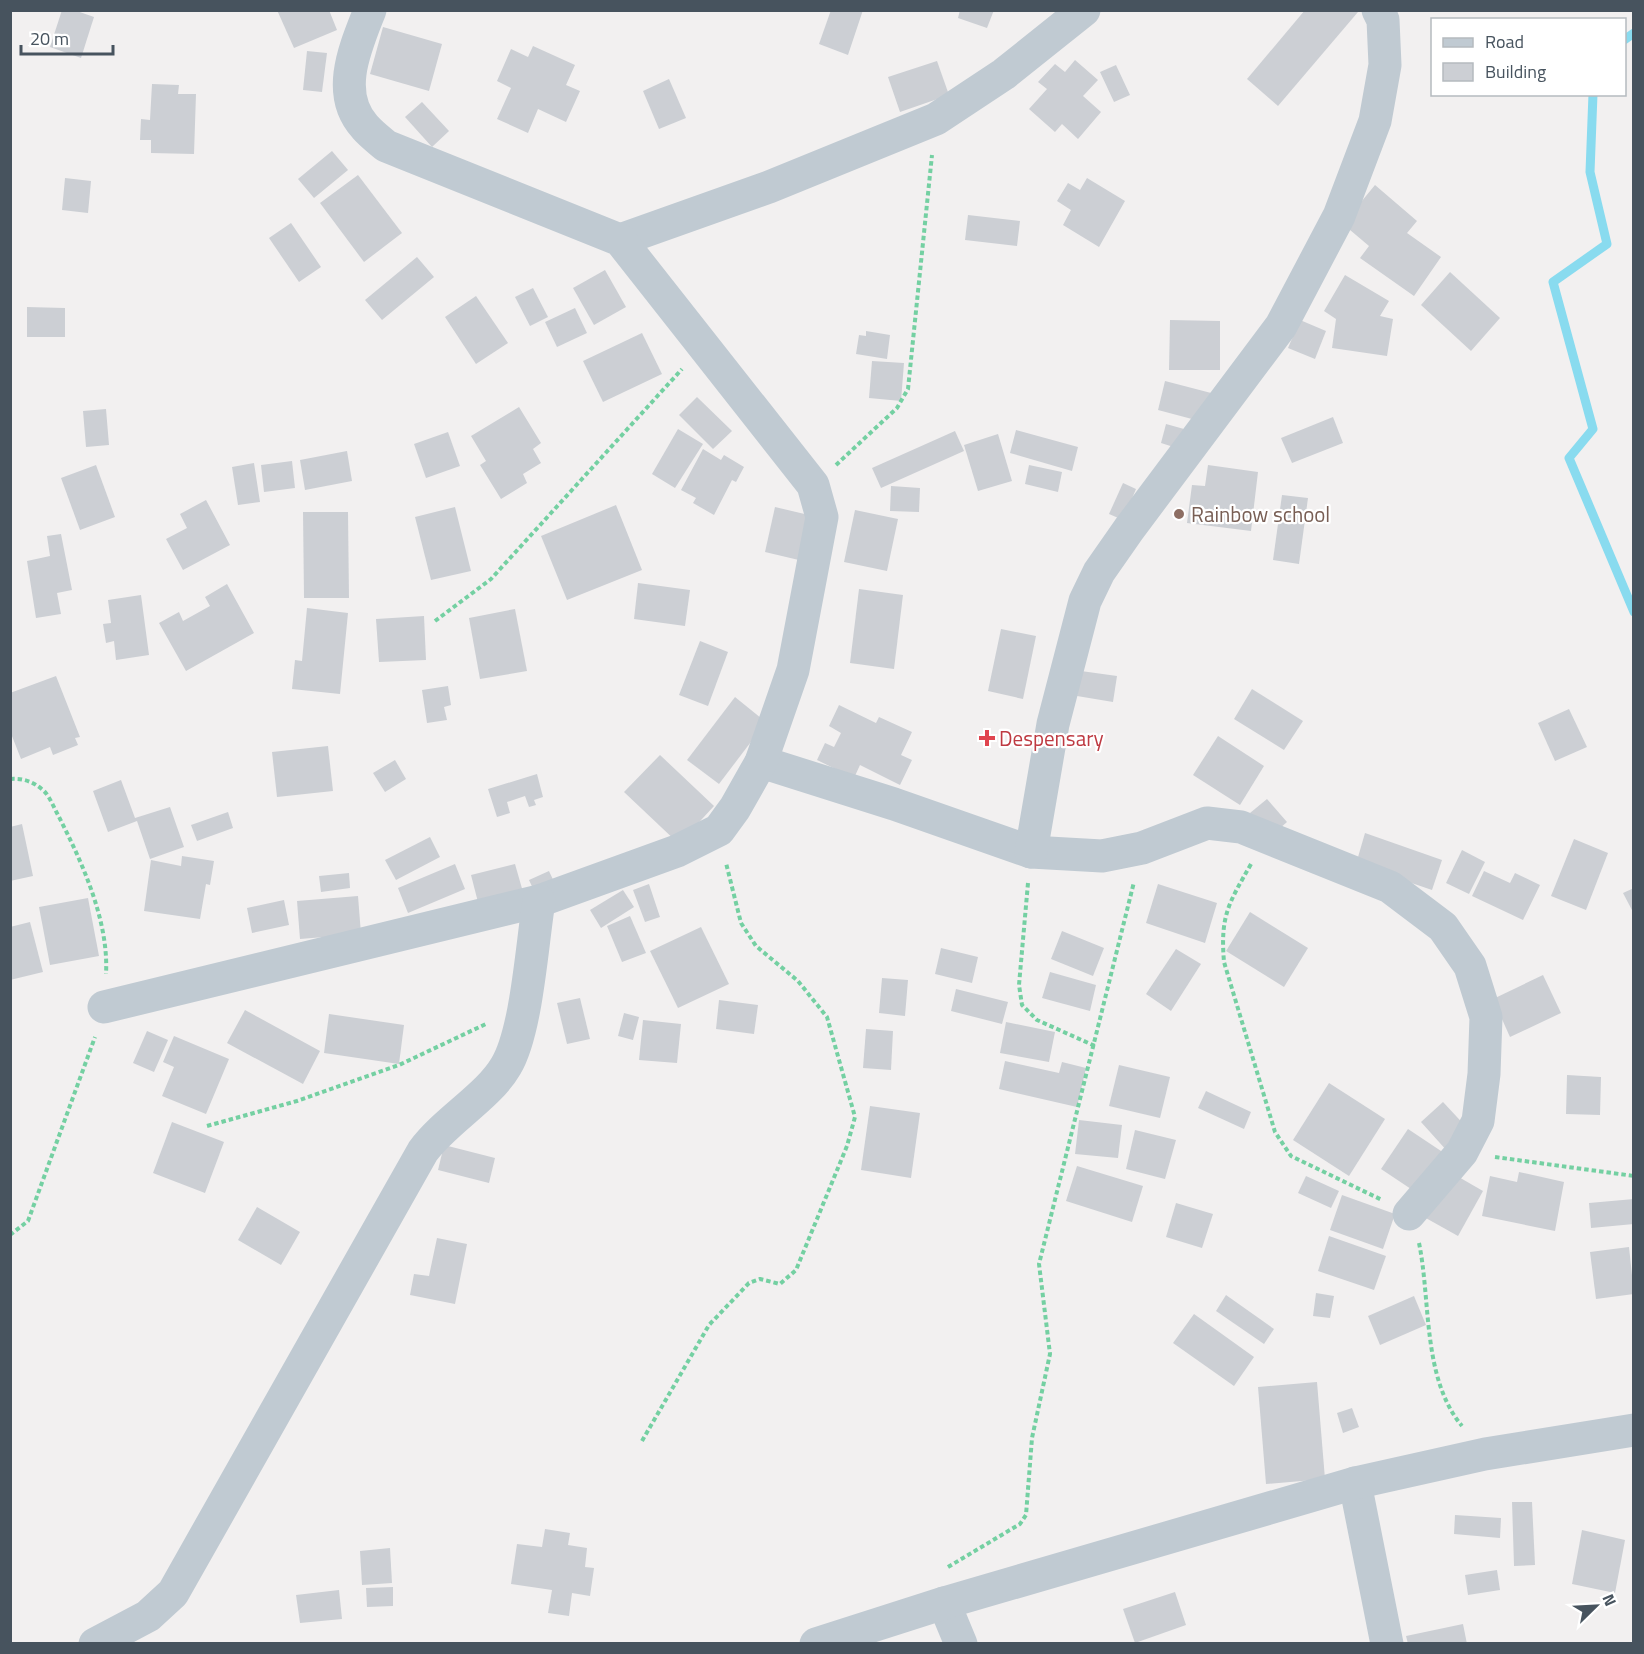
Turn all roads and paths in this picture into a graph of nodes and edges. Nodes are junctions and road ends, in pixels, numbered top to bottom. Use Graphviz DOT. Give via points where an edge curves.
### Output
graph roads {
  1 [pos="370,10"];
  2 [pos="1084,10"];
  3 [pos="1378,10"];
  4 [pos="936,119"];
  5 [pos="620,240"];
  6 [pos="702,346"];
  7 [pos="813,485"];
  8 [pos="435,621"];
  9 [pos="761,762"];
  10 [pos="10,779"];
  11 [pos="719,830"];
  12 [pos="1265,838"];
  13 [pos="1142,848"];
  14 [pos="1031,852"];
  15 [pos="538,901"];
  16 [pos="524,1006"];
  17 [pos="104,1007"];
  18 [pos="1095,1046"];
  19 [pos="207,1126"];
  20 [pos="1462,1152"];
  21 [pos="1634,1176"];
  22 [pos="1409,1214"];
  23 [pos="10,1235"];
  24 [pos="1634,1430"];
  25 [pos="642,1441"];
  26 [pos="1485,1454"];
  27 [pos="1355,1483"];
  28 [pos="941,1588"];
  29 [pos="94,1644"];
  30 [pos="816,1644"];
  31 [pos="961,1644"];
  32 [pos="1387,1644"];
  1 -- 5 [label="street" via="348,84 363,126 386,146"];
  2 -- 4 [label="street" via="1004,74"];
  3 -- 14 [label="street" via="1383,20 1385,65 1375,121 1339,216 1281,326 1099,572 1085,601 1053,724"];
  4 -- 5 [label="street" via="769,187"];
  4 -- 7 [label="path" via="908,389 897,408"];
  5 -- 6 [label="street"];
  6 -- 7 [label="street"];
  6 -- 8 [label="path" via="491,579"];
  7 -- 9 [label="street" via="822,517 793,670"];
  9 -- 11 [label="street"];
  9 -- 14 [label="street"];
  10 -- 17 [label="path" via="24,778 45,792 74,846 107,954"];
  11 -- 15 [label="street" via="677,851"];
  11 -- 25 [label="path" via="741,923 756,946 798,981 827,1017 855,1117 796,1270 780,1284 760,1279 749,1282 709,1325"];
  12 -- 13 [label="street" via="1241,827 1207,823"];
  12 -- 20 [label="street" via="1390,887 1443,927 1470,966 1486,1017 1484,1074 1478,1121"];
  12 -- 22 [label="path" via="1228,906 1221,934 1224,962 1275,1132 1291,1156"];
  13 -- 14 [label="street" via="1102,856"];
  13 -- 18 [label="path"];
  14 -- 18 [label="path" via="1019,985 1022,1005 1036,1020"];
  15 -- 16 [label="street"];
  15 -- 17 [label="street"];
  16 -- 19 [label="path" via="399,1065 297,1101"];
  16 -- 29 [label="street" via="506,1066 437,1132 423,1151 173,1593 148,1616"];
  17 -- 23 [label="path" via="86,1068 28,1221"];
  18 -- 28 [label="path" via="1038,1264 1050,1354 1032,1438 1026,1515"];
  20 -- 21 [label="path"];
  20 -- 22 [label="street"];
  22 -- 26 [label="path" via="1421,1255 1443,1399"];
  24 -- 26 [label="street"];
  26 -- 27 [label="street"];
  27 -- 28 [label="street"];
  27 -- 32 [label="street"];
  28 -- 30 [label="street"];
  28 -- 31 [label="street"];
}
